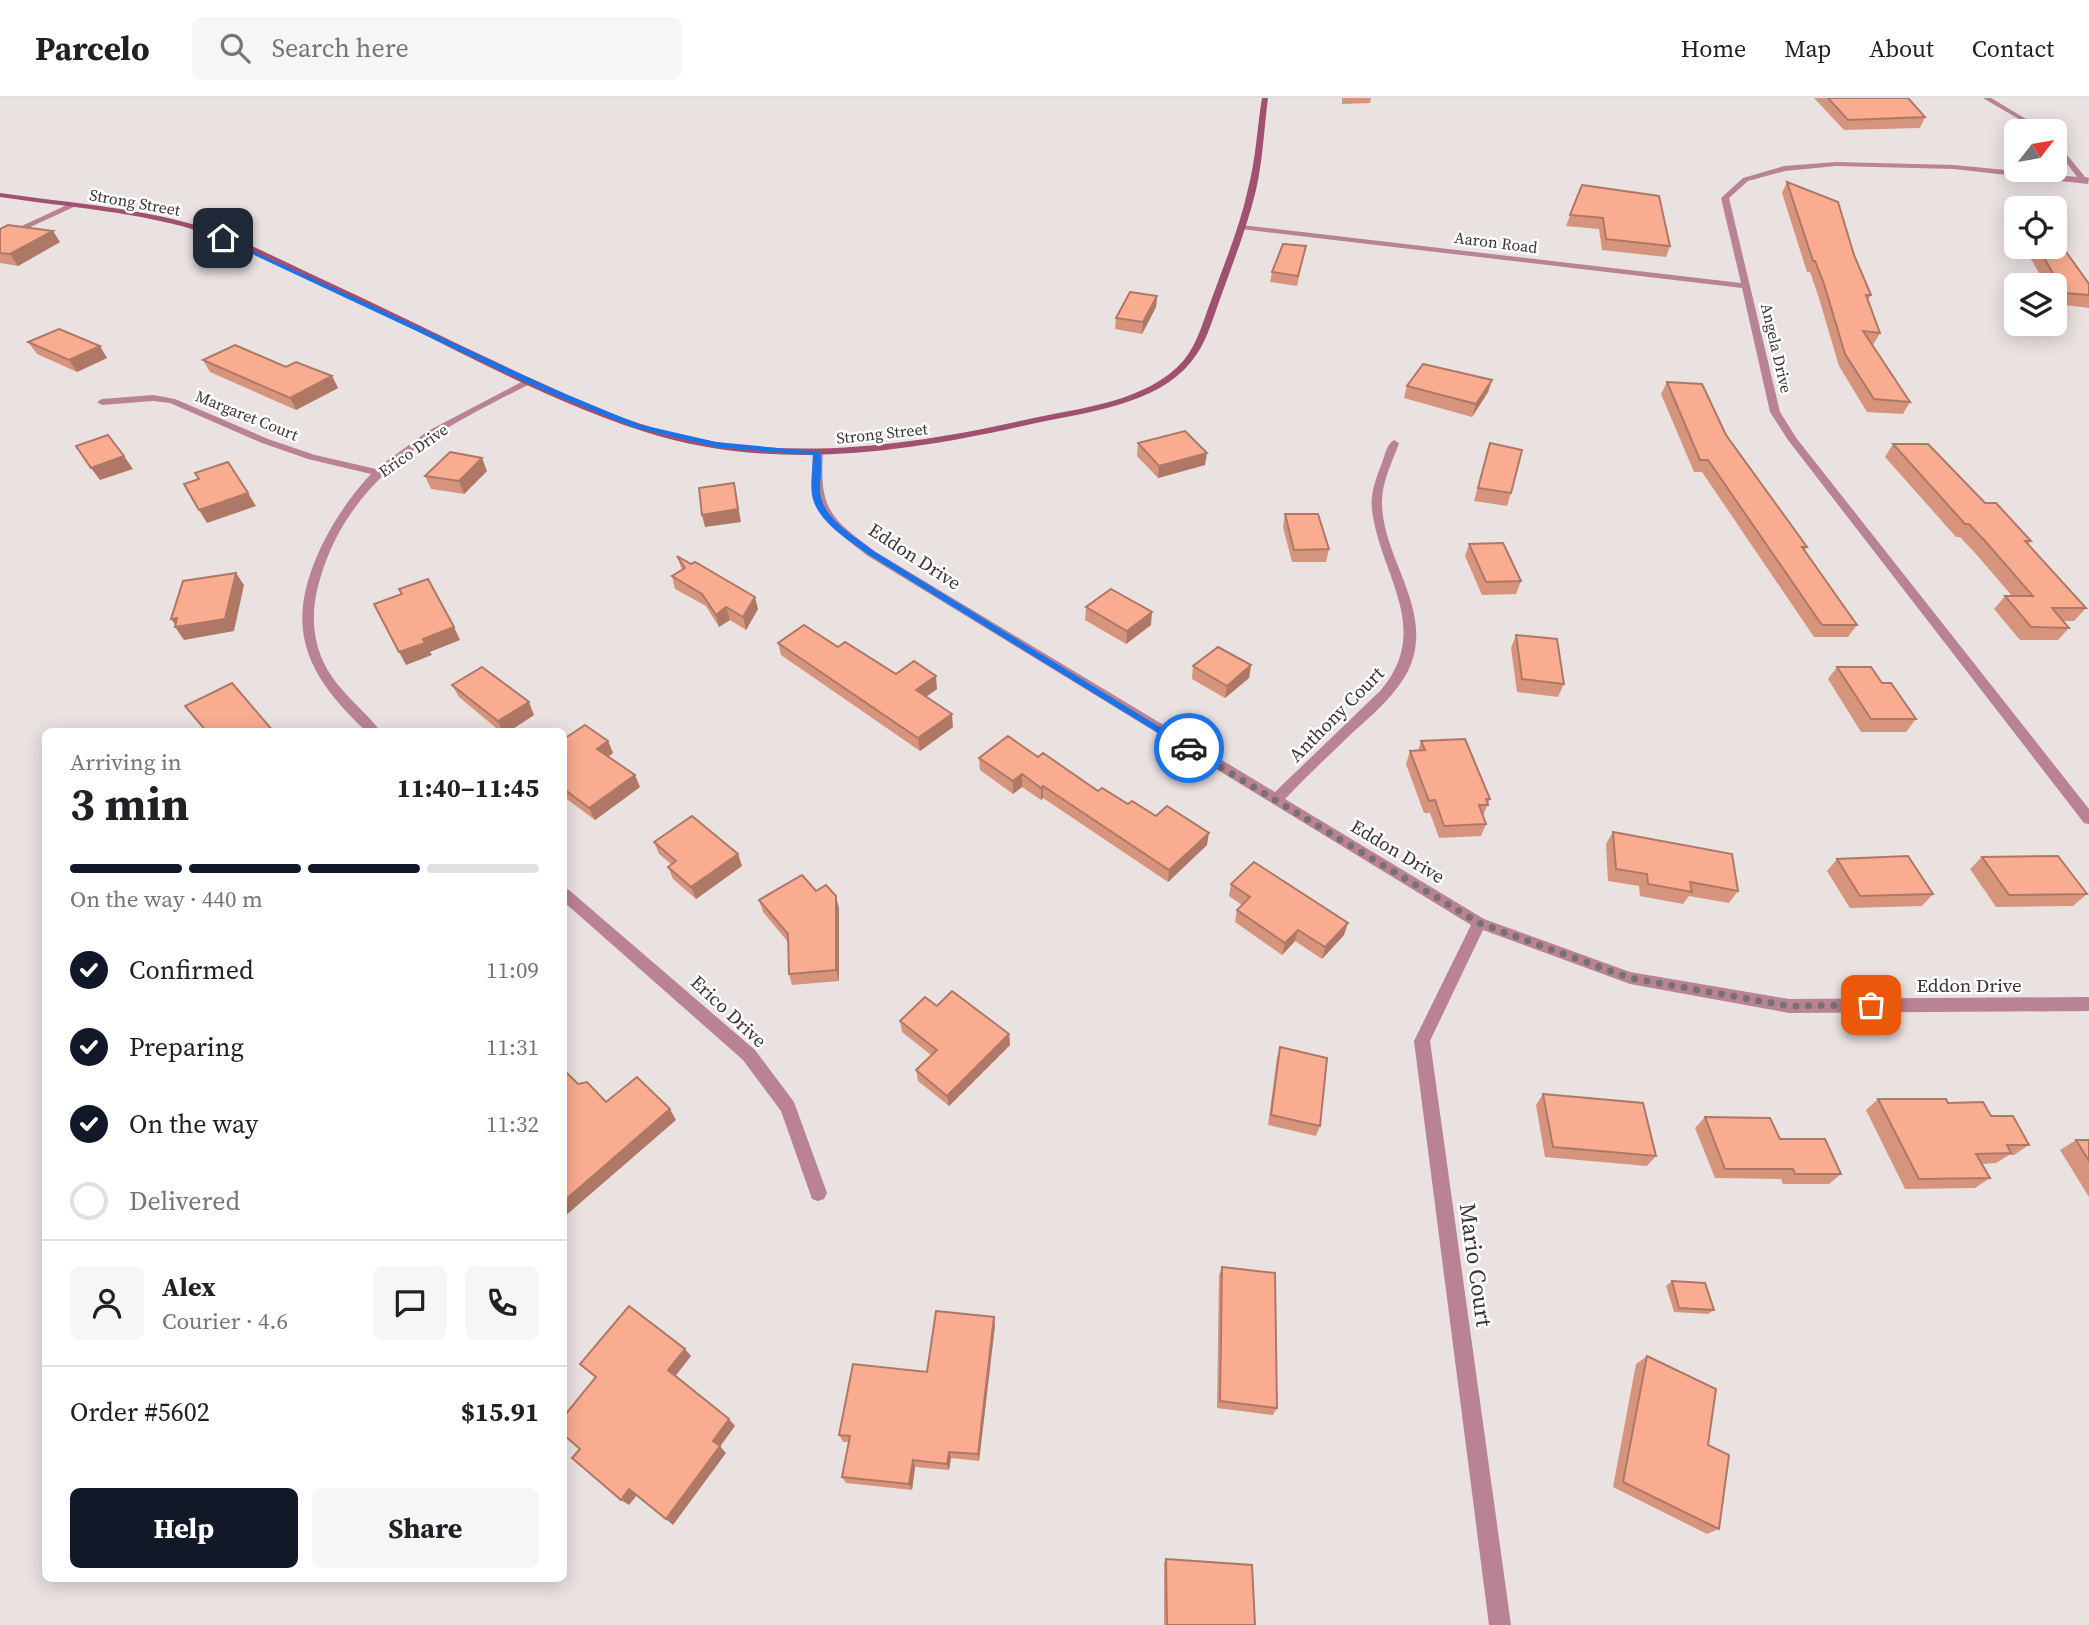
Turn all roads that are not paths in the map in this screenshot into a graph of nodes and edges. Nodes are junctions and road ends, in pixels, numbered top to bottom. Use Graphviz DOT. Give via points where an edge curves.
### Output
graph roads {
  1 [pos="1265,98"];
  2 [pos="1986,98"];
  3 [pos="2022,119"];
  4 [pos="2067,157"];
  5 [pos="2087,182"];
  6 [pos="0,195"];
  7 [pos="72,206"];
  8 [pos="1241,227"];
  9 [pos="0,239"];
  10 [pos="1747,286"];
  11 [pos="529,381"];
  12 [pos="102,402"];
  13 [pos="1394,443"];
  14 [pos="818,453"];
  15 [pos="378,473"];
  16 [pos="371,728"];
  17 [pos="1275,800"];
  18 [pos="2089,819"];
  19 [pos="567,897"];
  20 [pos="1479,923"];
  21 [pos="2089,1004"];
  22 [pos="818,1193"];
  23 [pos="1500,1625"];
  1 -- 8 [label="street, Strong Street" via="1256,172"];
  2 -- 3 [label="street"];
  4 -- 5 [label="street"];
  5 -- 10 [label="street, Angela Drive" via="1944,165 1881,163 1786,168 1746,177 1725,198"];
  6 -- 7 [label="street, Strong Street"];
  7 -- 9 [label="street"];
  7 -- 11 [label="street, Strong Street" via="207,231"];
  8 -- 10 [label="street, Aaron Road"];
  8 -- 14 [label="street, Strong Street" via="1197,345 1181,368 1158,385 1106,404 972,435 898,448"];
  10 -- 18 [label="street, Angela Drive" via="1775,412"];
  11 -- 14 [label="street, Strong Street" via="663,434 740,448"];
  11 -- 15 [label="street, Erico Drive" via="439,429"];
  12 -- 15 [label="street, Margaret Court" via="130,398 172,401 265,441"];
  13 -- 17 [label="street, Anthony Court" via="1378,491 1377,510 1407,609 1409,654 1375,705"];
  14 -- 17 [label="street, Eddon Drive" via="816,495 823,512 872,554"];
  15 -- 16 [label="street, Erico Drive" via="345,512 317,562 307,621 310,646 321,672"];
  17 -- 20 [label="street, Eddon Drive"];
  19 -- 22 [label="street, Erico Drive" via="749,1055 788,1107"];
  20 -- 21 [label="street, Eddon Drive" via="1630,978 1789,1006"];
  20 -- 23 [label="street, Mario Court" via="1422,1041"];
}
